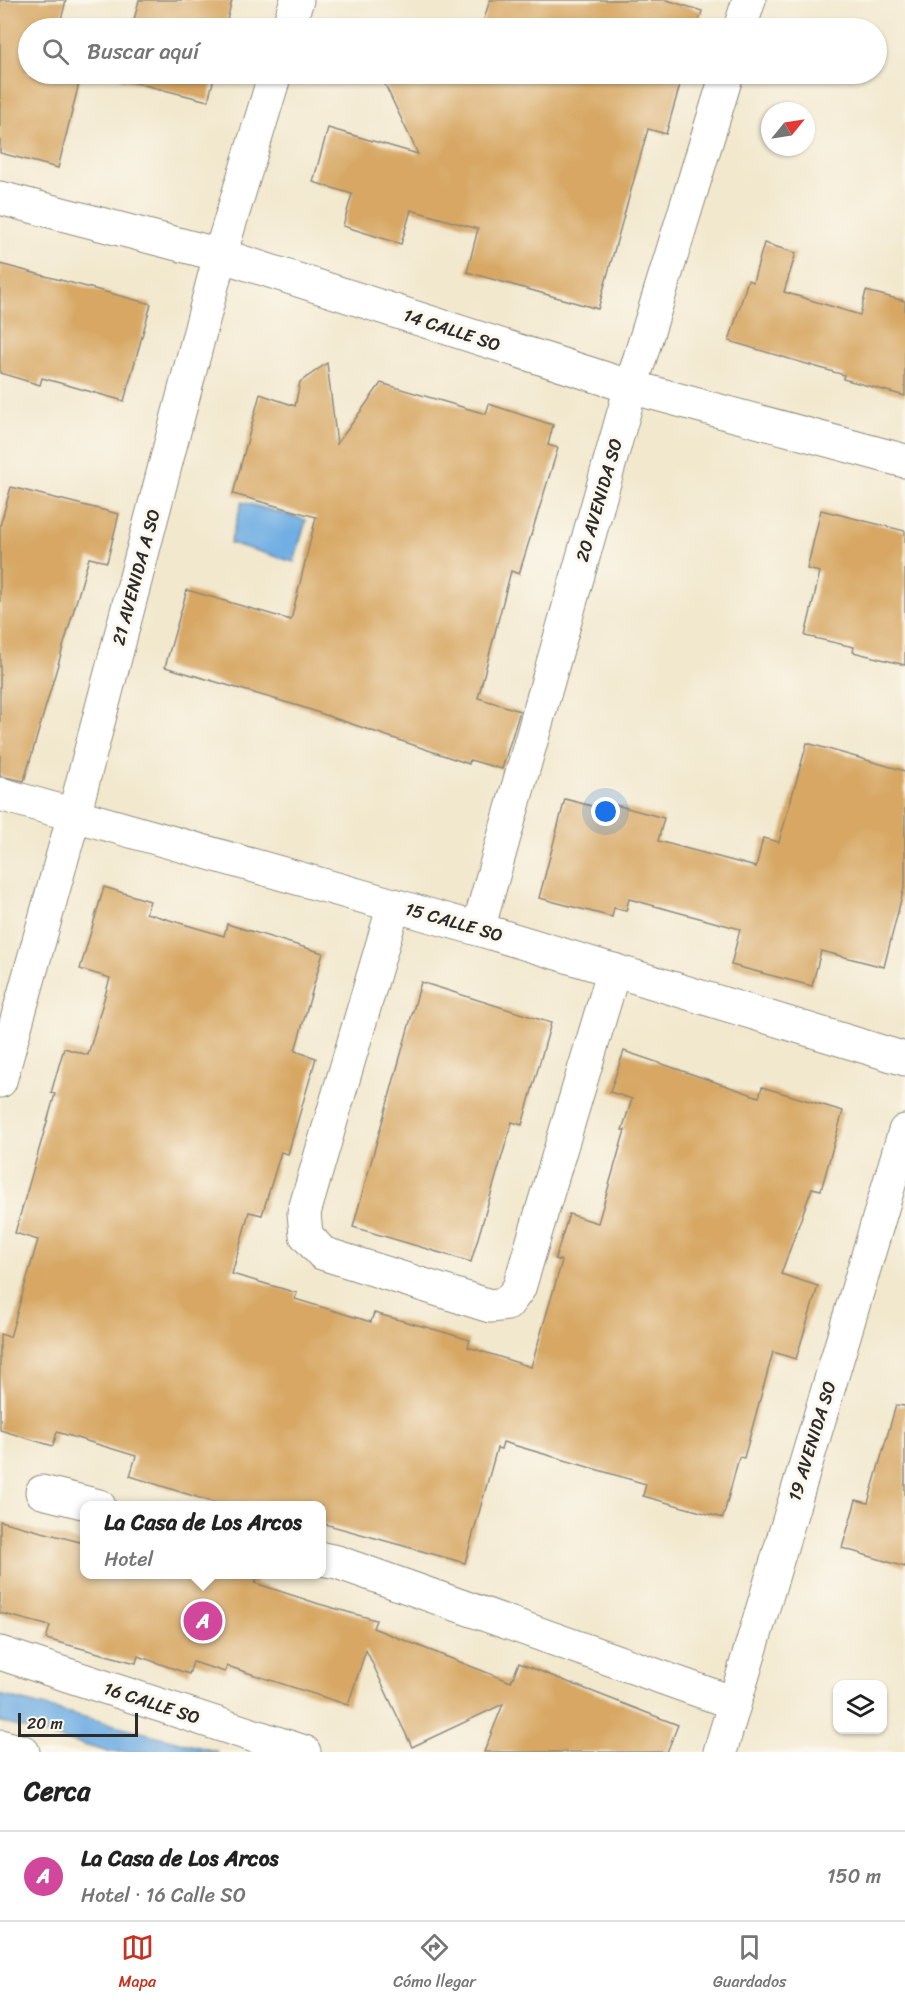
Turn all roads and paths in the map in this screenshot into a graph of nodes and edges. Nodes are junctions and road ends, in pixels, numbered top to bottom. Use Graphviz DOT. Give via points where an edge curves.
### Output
graph roads {
  1 [pos="297,0"];
  2 [pos="749,0"];
  3 [pos="291,18"];
  4 [pos="743,18"];
  5 [pos="272,84"];
  6 [pos="724,84"];
  7 [pos="0,198"];
  8 [pos="220,255"];
  9 [pos="631,387"];
  10 [pos="905,461"];
  11 [pos="0,794"];
  12 [pos="74,815"];
  13 [pos="394,905"];
  14 [pos="478,928"];
  15 [pos="614,970"];
  16 [pos="905,1059"];
  17 [pos="0,1081"];
  18 [pos="905,1131"];
  19 [pos="42,1492"];
  20 [pos="80,1501"];
  21 [pos="326,1560"];
  22 [pos="0,1653"];
  23 [pos="734,1703"];
  24 [pos="0,1746"];
  25 [pos="23,1752"];
  26 [pos="304,1752"];
  27 [pos="720,1752"];
  1 -- 3 [label="street"];
  2 -- 4 [label="street"];
  5 -- 8 [label="street, 21 AVENIDA A SO"];
  6 -- 9 [label="street, 20 AVENIDA SO"];
  7 -- 8 [label="street, 14 CALLE SO"];
  8 -- 9 [label="street, 14 CALLE SO"];
  8 -- 12 [label="street, 21 AVENIDA A SO"];
  9 -- 10 [label="street, 14 CALLE SO"];
  9 -- 14 [label="street, 20 AVENIDA SO"];
  11 -- 12 [label="street, 15 CALLE SO"];
  12 -- 13 [label="street, 15 CALLE SO"];
  12 -- 17 [label="street, 21 AVENIDA A SO"];
  13 -- 14 [label="street, 15 CALLE SO"];
  13 -- 15 [label="street" via="304,1212 306,1234 322,1253 490,1306 507,1304 519,1288"];
  14 -- 15 [label="street, 15 CALLE SO"];
  15 -- 16 [label="street, 15 CALLE SO"];
  18 -- 23 [label="street, 19 AVENIDA SO"];
  19 -- 20 [label="street"];
  21 -- 23 [label="street"];
  22 -- 26 [label="street, 16 CALLE SO"];
  23 -- 27 [label="street, 19 AVENIDA SO"];
  24 -- 25 [label="street"];
}
